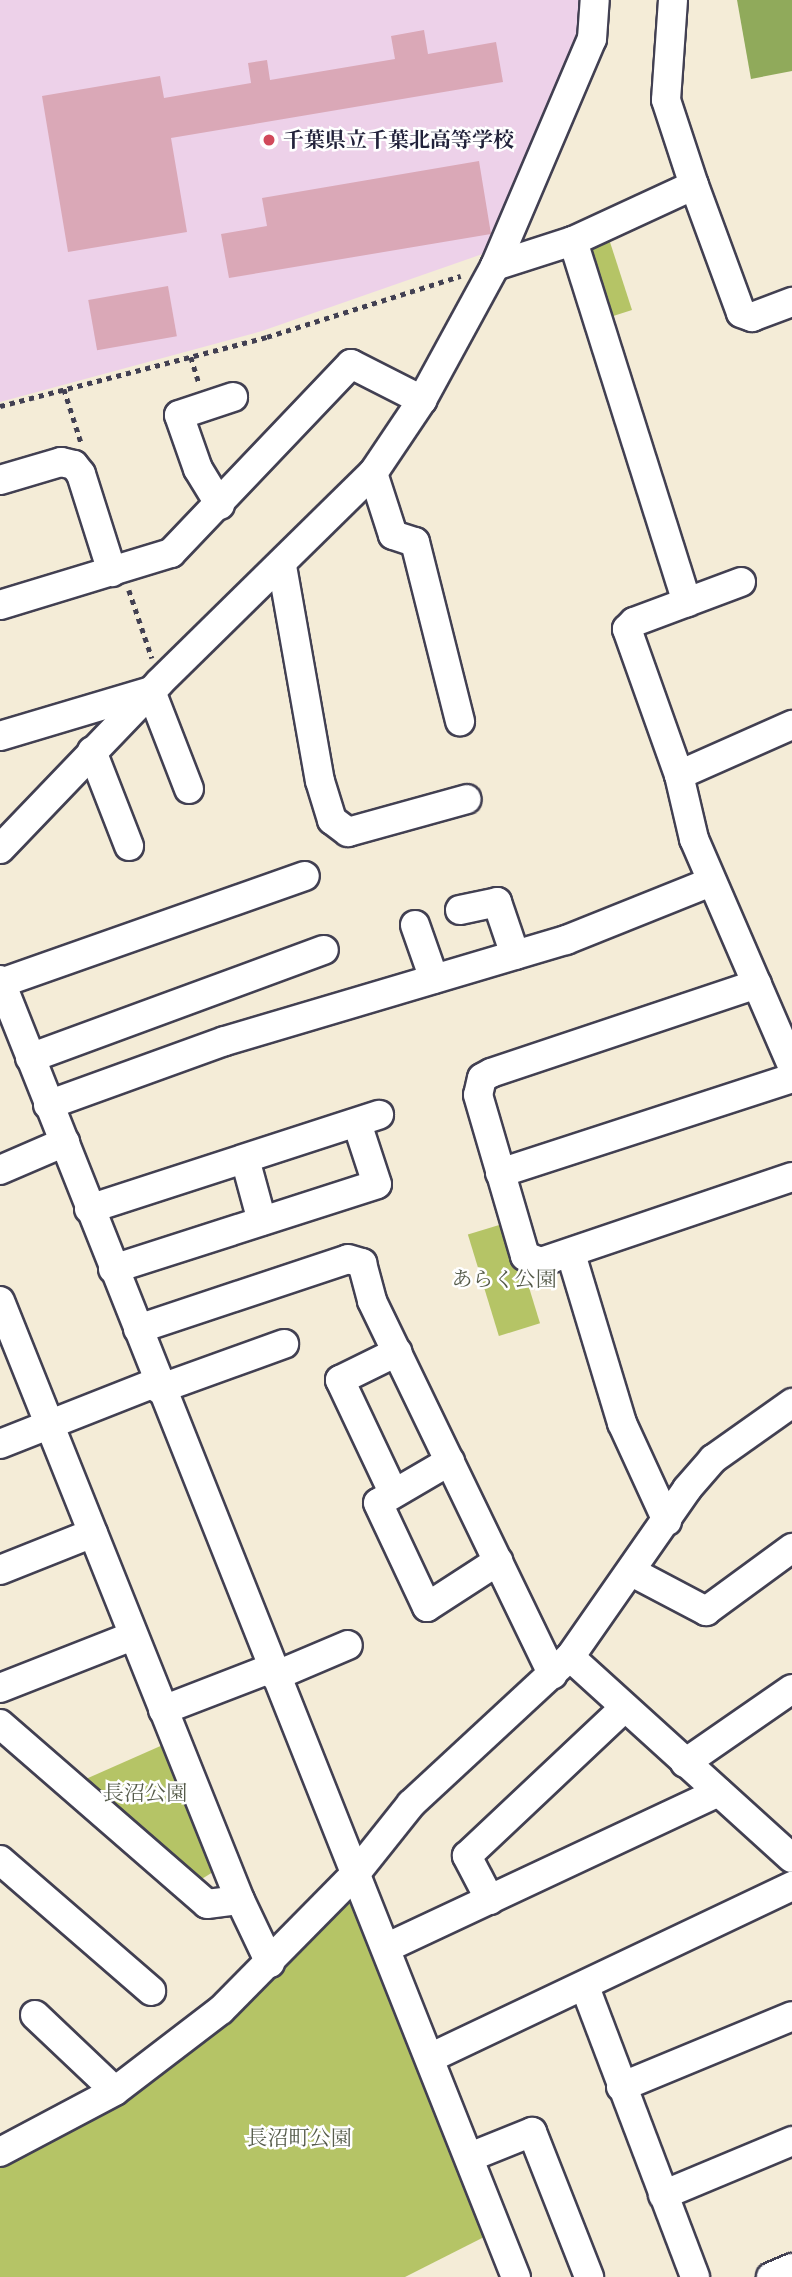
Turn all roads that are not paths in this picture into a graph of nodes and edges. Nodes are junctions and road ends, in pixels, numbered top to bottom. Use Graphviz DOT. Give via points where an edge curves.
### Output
graph roads {
  1 [pos="595,0"];
  2 [pos="673,0"];
  3 [pos="694,185"];
  4 [pos="573,241"];
  5 [pos="495,266"];
  6 [pos="792,302"];
  7 [pos="233,397"];
  8 [pos="422,400"];
  9 [pos="373,473"];
  10 [pos="0,480"];
  11 [pos="220,505"];
  12 [pos="282,566"];
  13 [pos="117,570"];
  14 [pos="741,582"];
  15 [pos="687,602"];
  16 [pos="0,605"];
  17 [pos="156,687"];
  18 [pos="460,721"];
  19 [pos="792,725"];
  20 [pos="0,736"];
  21 [pos="92,751"];
  22 [pos="679,775"];
  23 [pos="189,789"];
  24 [pos="467,799"];
  25 [pos="129,846"];
  26 [pos="0,849"];
  27 [pos="305,876"];
  28 [pos="711,882"];
  29 [pos="460,911"];
  30 [pos="415,925"];
  31 [pos="324,950"];
  32 [pos="515,955"];
  33 [pos="434,979"];
  34 [pos="1,982"];
  35 [pos="757,984"];
  36 [pos="781,1006"];
  37 [pos="30,1058"];
  38 [pos="792,1065"];
  39 [pos="792,1078"];
  40 [pos="48,1105"];
  41 [pos="65,1142"];
  42 [pos="245,1159"];
  43 [pos="0,1170"];
  44 [pos="500,1173"];
  45 [pos="792,1177"];
  46 [pos="89,1209"];
  47 [pos="262,1221"];
  48 [pos="571,1254"];
  49 [pos="113,1269"];
  50 [pos="2,1312"];
  51 [pos="138,1329"];
  52 [pos="284,1343"];
  53 [pos="397,1352"];
  54 [pos="158,1386"];
  55 [pos="792,1403"];
  56 [pos="50,1424"];
  57 [pos="0,1444"];
  58 [pos="450,1461"];
  59 [pos="393,1492"];
  60 [pos="667,1521"];
  61 [pos="93,1534"];
  62 [pos="792,1548"];
  63 [pos="498,1561"];
  64 [pos="0,1570"];
  65 [pos="632,1572"];
  66 [pos="133,1636"];
  67 [pos="348,1645"];
  68 [pos="562,1666"];
  69 [pos="274,1672"];
  70 [pos="0,1688"];
  71 [pos="792,1689"];
  72 [pos="624,1708"];
  73 [pos="163,1710"];
  74 [pos="0,1724"];
  75 [pos="685,1763"];
  76 [pos="719,1792"];
  77 [pos="792,1858"];
  78 [pos="0,1860"];
  79 [pos="356,1873"];
  80 [pos="792,1886"];
  81 [pos="240,1900"];
  82 [pos="490,1900"];
  83 [pos="388,1947"];
  84 [pos="270,1963"];
  85 [pos="585,1987"];
  86 [pos="151,1991"];
  87 [pos="35,2015"];
  88 [pos="792,2016"];
  89 [pos="432,2057"];
  90 [pos="621,2087"];
  91 [pos="116,2091"];
  92 [pos="792,2141"];
  93 [pos="0,2152"];
  94 [pos="470,2157"];
  95 [pos="663,2195"];
  96 [pos="792,2268"];
  97 [pos="516,2277"];
  98 [pos="589,2277"];
  99 [pos="695,2277"];
  100 [pos="771,2277"];
  1 -- 5 [label="street" via="592,39"];
  2 -- 3 [label="street" via="666,100"];
  3 -- 4 [label="street"];
  3 -- 6 [label="street" via="741,313 752,317"];
  4 -- 5 [label="street"];
  4 -- 15 [label="street"];
  5 -- 8 [label="street"];
  7 -- 11 [label="street" via="179,415 198,469"];
  8 -- 9 [label="street"];
  8 -- 11 [label="street" via="351,364"];
  9 -- 12 [label="street"];
  9 -- 18 [label="street" via="393,535 415,542"];
  10 -- 13 [label="street" via="61,462 74,465"];
  11 -- 13 [label="street" via="171,554"];
  12 -- 17 [label="street"];
  12 -- 24 [label="street" via="320,781 332,820 348,832"];
  13 -- 16 [label="street"];
  14 -- 15 [label="street"];
  15 -- 22 [label="street" via="627,629"];
  17 -- 20 [label="street"];
  17 -- 21 [label="street"];
  17 -- 23 [label="street"];
  19 -- 22 [label="street"];
  21 -- 25 [label="street"];
  21 -- 26 [label="street"];
  22 -- 28 [label="street" via="694,839"];
  27 -- 34 [label="street"];
  28 -- 32 [label="street" via="566,940"];
  28 -- 35 [label="street"];
  29 -- 32 [label="street" via="497,902"];
  30 -- 33 [label="street"];
  31 -- 37 [label="street"];
  32 -- 33 [label="street"];
  33 -- 40 [label="street" via="225,1041"];
  34 -- 37 [label="street"];
  35 -- 36 [label="street"];
  35 -- 44 [label="street" via="482,1078 478,1095"];
  36 -- 38 [label="street"];
  37 -- 40 [label="street"];
  39 -- 44 [label="street"];
  40 -- 41 [label="street"];
  41 -- 43 [label="street"];
  41 -- 46 [label="street"];
  42 -- 46 [label="street"];
  42 -- 47 [label="street"];
  42 -- 47 [label="street" via="368,1119 377,1184"];
  44 -- 48 [label="street" via="525,1256 541,1262"];
  45 -- 48 [label="street"];
  46 -- 49 [label="street"];
  47 -- 49 [label="street"];
  48 -- 60 [label="street" via="622,1423"];
  49 -- 51 [label="street"];
  50 -- 56 [label="street"];
  51 -- 53 [label="street" via="357,1259"];
  51 -- 54 [label="street"];
  52 -- 54 [label="street"];
  53 -- 58 [label="street"];
  53 -- 59 [label="street" via="340,1380"];
  54 -- 56 [label="street"];
  54 -- 69 [label="street"];
  55 -- 60 [label="street" via="713,1459"];
  56 -- 57 [label="street"];
  56 -- 61 [label="street"];
  58 -- 59 [label="street"];
  58 -- 63 [label="street"];
  59 -- 63 [label="street" via="378,1503 427,1607"];
  60 -- 65 [label="street"];
  61 -- 64 [label="street"];
  61 -- 66 [label="street"];
  62 -- 65 [label="street" via="706,1611"];
  63 -- 68 [label="street"];
  65 -- 68 [label="street"];
  66 -- 70 [label="street"];
  66 -- 73 [label="street"];
  67 -- 69 [label="street"];
  68 -- 72 [label="street"];
  68 -- 79 [label="street" via="411,1804"];
  69 -- 73 [label="street"];
  69 -- 79 [label="street"];
  71 -- 75 [label="street"];
  72 -- 75 [label="street"];
  72 -- 82 [label="street" via="467,1856"];
  73 -- 81 [label="street"];
  74 -- 81 [label="street" via="207,1904"];
  75 -- 76 [label="street"];
  76 -- 77 [label="street"];
  76 -- 82 [label="street"];
  78 -- 86 [label="street"];
  79 -- 83 [label="street"];
  79 -- 84 [label="street"];
  80 -- 85 [label="street"];
  81 -- 84 [label="street"];
  82 -- 83 [label="street"];
  83 -- 89 [label="street"];
  84 -- 91 [label="street" via="179,2045"];
  85 -- 89 [label="street"];
  85 -- 90 [label="street"];
  87 -- 91 [label="street"];
  88 -- 90 [label="street"];
  89 -- 94 [label="street"];
  90 -- 95 [label="street"];
  91 -- 93 [label="street"];
  92 -- 95 [label="street"];
  94 -- 97 [label="street"];
  94 -- 98 [label="street" via="532,2132"];
  95 -- 99 [label="street"];
  96 -- 100 [label="street"];
}
